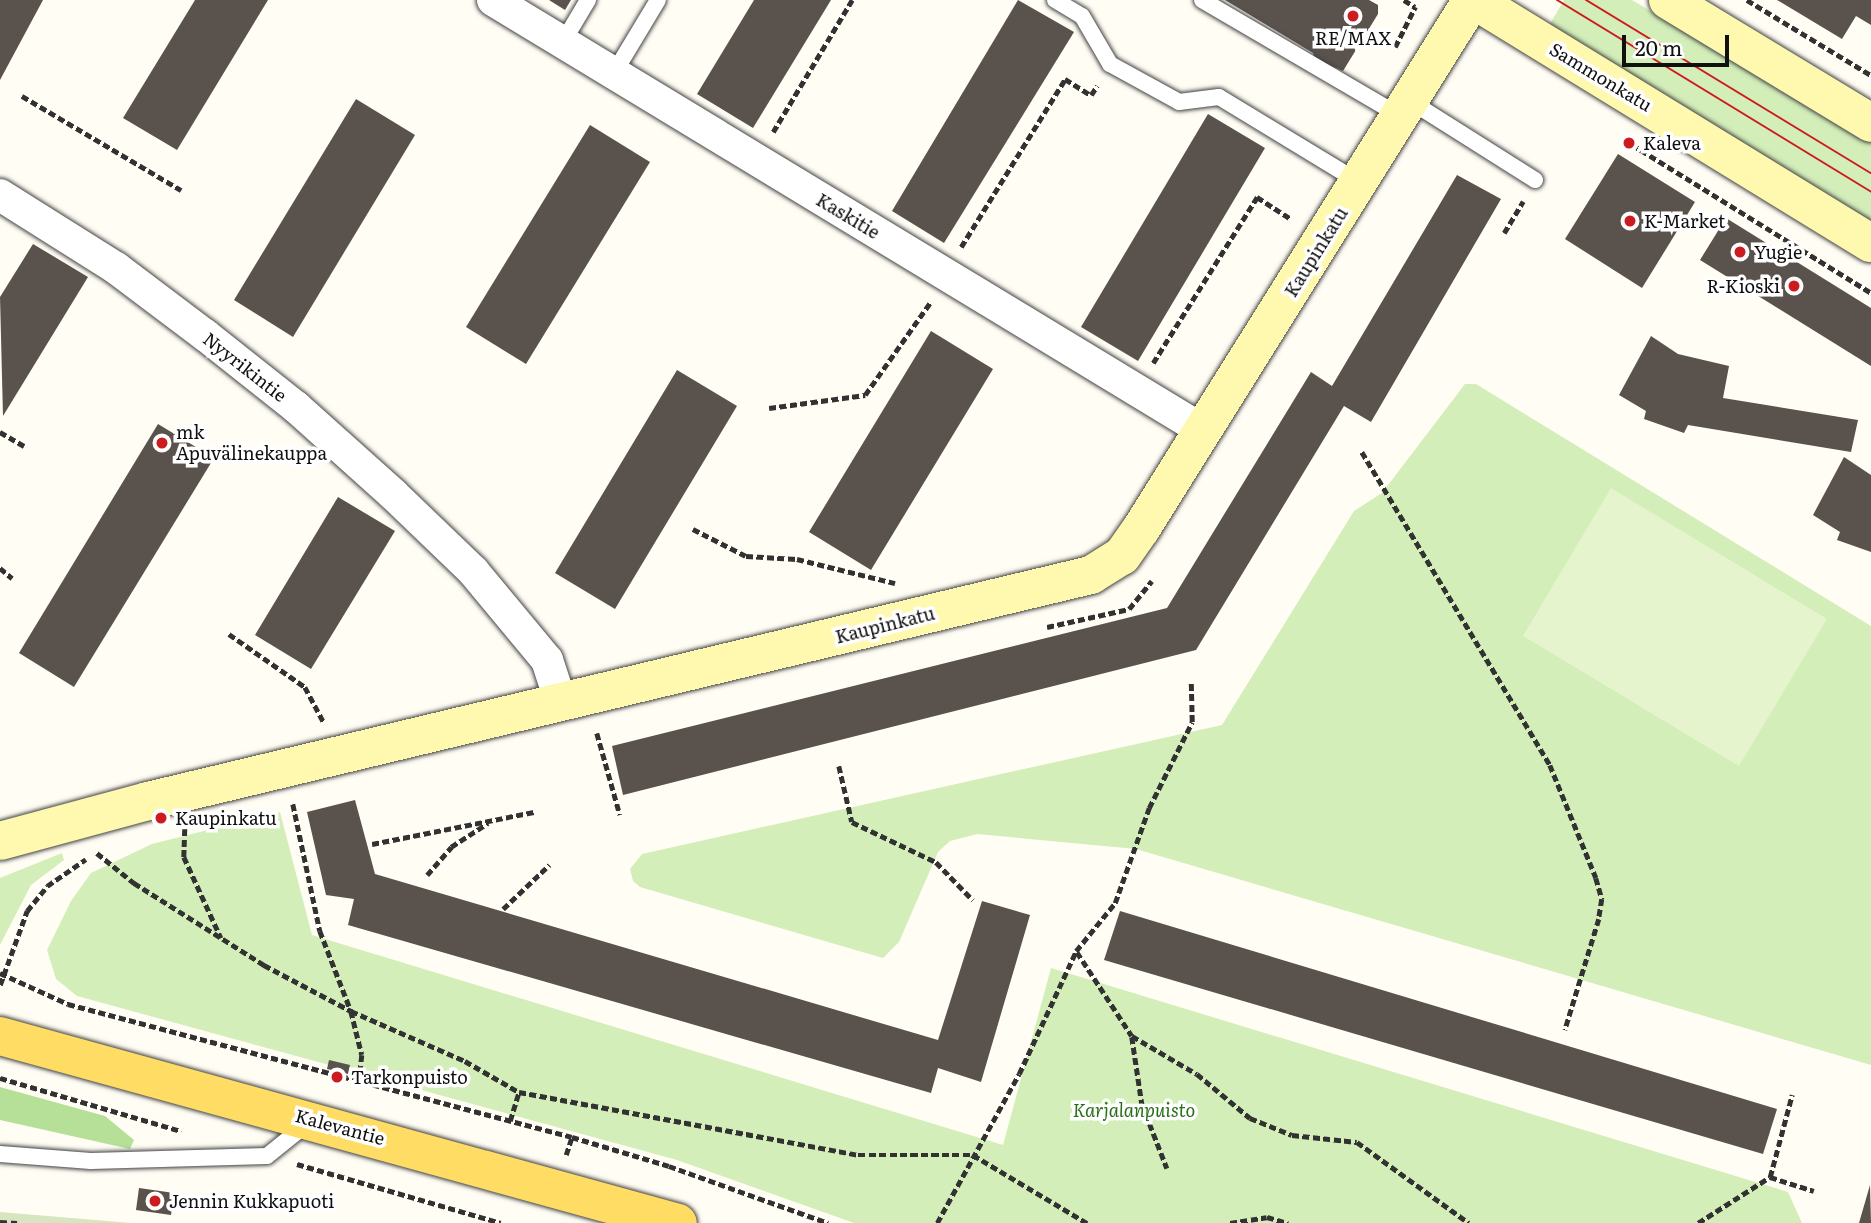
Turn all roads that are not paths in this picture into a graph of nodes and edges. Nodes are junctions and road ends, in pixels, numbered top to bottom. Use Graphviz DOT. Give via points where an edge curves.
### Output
graph roads {
  1 [pos="494,0"];
  2 [pos="588,0"];
  3 [pos="657,0"];
  4 [pos="1055,0"];
  5 [pos="1202,0"];
  6 [pos="1473,0"];
  7 [pos="1668,0"];
  8 [pos="562,42"];
  9 [pos="614,73"];
  10 [pos="1405,109"];
  11 [pos="1871,123"];
  12 [pos="1535,180"];
  13 [pos="1359,182"];
  14 [pos="0,195"];
  15 [pos="1871,243"];
  16 [pos="1203,431"];
  17 [pos="561,703"];
  18 [pos="1,840"];
  19 [pos="0,1036"];
  20 [pos="313,1120"];
  21 [pos="0,1154"];
  22 [pos="678,1223"];
  1 -- 8 [label="street, Kaskitie"];
  2 -- 8 [label="lane"];
  3 -- 9 [label="lane"];
  4 -- 13 [label="lane" via="1082,16 1110,64 1179,102 1219,97"];
  5 -- 10 [label="lane" via="1366,96"];
  6 -- 10 [label="street, Kaupinkatu"];
  6 -- 15 [label="street, Sammonkatu"];
  7 -- 11 [label="street"];
  8 -- 9 [label="street, Kaskitie"];
  9 -- 16 [label="street, Kaskitie"];
  10 -- 12 [label="lane"];
  10 -- 13 [label="street, Kaupinkatu"];
  13 -- 16 [label="street, Kaupinkatu"];
  14 -- 17 [label="street, Nyyrikintie" via="116,268 205,335 296,407 393,494 473,571 547,660"];
  16 -- 17 [label="street, Kaupinkatu" via="1122,556 1091,575"];
  17 -- 18 [label="street, Kaupinkatu"];
  19 -- 20 [label="main road, Kalevantie"];
  20 -- 21 [label="lane" via="267,1156 91,1161"];
  20 -- 22 [label="main road, Kalevantie"];
}
